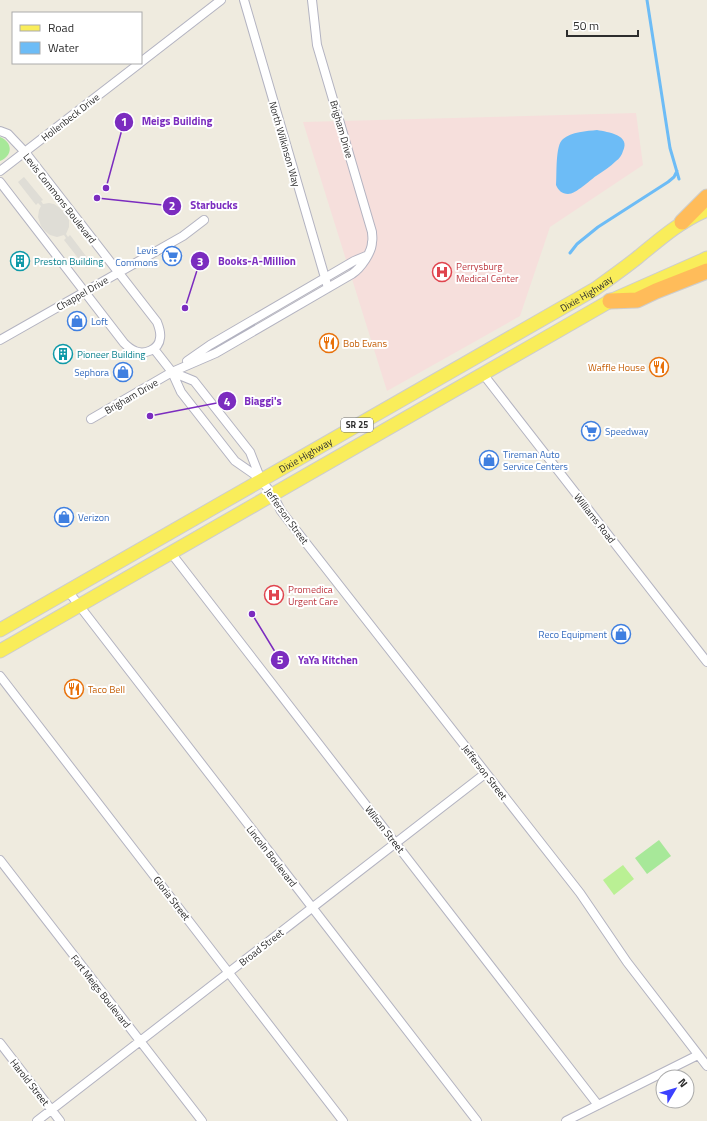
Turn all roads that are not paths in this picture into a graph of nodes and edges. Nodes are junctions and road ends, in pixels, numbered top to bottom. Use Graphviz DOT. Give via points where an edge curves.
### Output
graph roads {
  1 [pos="221,0"];
  2 [pos="244,0"];
  3 [pos="312,0"];
  4 [pos="142,60"];
  5 [pos="137,64"];
  6 [pos="0,131"];
  7 [pos="25,152"];
  8 [pos="0,171"];
  9 [pos="0,182"];
  10 [pos="707,197"];
  11 [pos="707,210"];
  12 [pos="204,220"];
  13 [pos="682,222"];
  14 [pos="366,256"];
  15 [pos="707,258"];
  16 [pos="707,271"];
  17 [pos="118,272"];
  18 [pos="325,278"];
  19 [pos="328,288"];
  20 [pos="84,292"];
  21 [pos="610,301"];
  22 [pos="0,340"];
  23 [pos="154,349"];
  24 [pos="172,372"];
  25 [pos="483,374"];
  26 [pos="91,419"];
  27 [pos="261,480"];
  28 [pos="273,495"];
  29 [pos="170,554"];
  30 [pos="68,591"];
  31 [pos="79,606"];
  32 [pos="0,630"];
  33 [pos="0,651"];
  34 [pos="707,662"];
  35 [pos="0,676"];
  36 [pos="486,773"];
  37 [pos="395,843"];
  38 [pos="0,860"];
  39 [pos="312,908"];
  40 [pos="229,972"];
  41 [pos="140,1041"];
  42 [pos="0,1043"];
  43 [pos="698,1055"];
  44 [pos="707,1066"];
  45 [pos="598,1105"];
  46 [pos="51,1110"];
  47 [pos="37,1121"];
  48 [pos="60,1121"];
  49 [pos="202,1121"];
  50 [pos="343,1121"];
  51 [pos="477,1121"];
  52 [pos="566,1121"];
  1 -- 4 [label="street, Hollenbeck Drive"];
  2 -- 18 [label="street, North Wilkinson Way"];
  3 -- 14 [label="street, Brigham Drive" via="317,46 372,232 371,248"];
  5 -- 7 [label="street, Hollenbeck Drive"];
  6 -- 7 [label="street, Levis Commons Boulevard" via="8,134"];
  7 -- 8 [label="street, Hollenbeck Drive"];
  7 -- 17 [label="street, Levis Commons Boulevard"];
  9 -- 20 [label="street"];
  10 -- 13 [label="highway"];
  11 -- 13 [label="main road, Dixie Highway / SR 25"];
  12 -- 17 [label="street, Chappel Drive" via="183,236"];
  13 -- 27 [label="main road, Dixie Highway / SR 25" via="595,290"];
  14 -- 18 [label="street, Brigham Drive"];
  14 -- 19 [label="street, Brigham Drive" via="357,271"];
  15 -- 21 [label="main road, Dixie Highway / SR 25"];
  16 -- 21 [label="highway" via="637,300"];
  17 -- 20 [label="street, Chappel Drive"];
  17 -- 23 [label="street, Levis Commons Boulevard" via="157,322 160,338"];
  18 -- 19 [label="street, North Wilkinson Way"];
  18 -- 24 [label="street, Brigham Drive" via="210,345"];
  19 -- 24 [label="street, Brigham Drive" via="216,352"];
  20 -- 22 [label="street, Chappel Drive"];
  20 -- 23 [label="street" via="130,348 143,353"];
  21 -- 25 [label="main road, Dixie Highway / SR 25"];
  23 -- 24 [label="street"];
  24 -- 26 [label="street, Brigham Drive"];
  24 -- 27 [label="street" via="181,392 234,461"];
  24 -- 27 [label="street" via="194,381 250,452"];
  25 -- 28 [label="main road, Dixie Highway / SR 25"];
  25 -- 34 [label="street, Williams Road"];
  27 -- 28 [label="street, Jefferson Street"];
  27 -- 30 [label="main road, Dixie Highway / SR 25"];
  28 -- 29 [label="main road, Dixie Highway / SR 25"];
  28 -- 36 [label="street, Jefferson Street" via="281,511"];
  29 -- 31 [label="main road, Dixie Highway / SR 25"];
  29 -- 37 [label="street, Wilson Street"];
  30 -- 31 [label="street, Lincoln Boulevard"];
  30 -- 32 [label="main road, Dixie Highway / SR 25"];
  31 -- 33 [label="main road, Dixie Highway / SR 25"];
  31 -- 39 [label="street, Lincoln Boulevard"];
  35 -- 40 [label="street, Gloria Street"];
  36 -- 37 [label="street, Broad Street"];
  36 -- 43 [label="street, Jefferson Street" via="580,893 627,962"];
  37 -- 39 [label="street, Broad Street"];
  37 -- 45 [label="street, Wilson Street"];
  38 -- 41 [label="street, Fort Meigs Boulevard"];
  39 -- 40 [label="street, Broad Street"];
  39 -- 51 [label="street, Lincoln Boulevard"];
  40 -- 41 [label="street, Broad Street"];
  40 -- 50 [label="street, Gloria Street"];
  41 -- 46 [label="street, Broad Street"];
  41 -- 49 [label="street, Fort Meigs Boulevard"];
  42 -- 46 [label="street, Harold Street"];
  43 -- 44 [label="street, Jefferson Street"];
  43 -- 45 [label="street"];
  45 -- 52 [label="street"];
  46 -- 47 [label="street, Broad Street"];
  46 -- 48 [label="street, Harold Street"];
}
